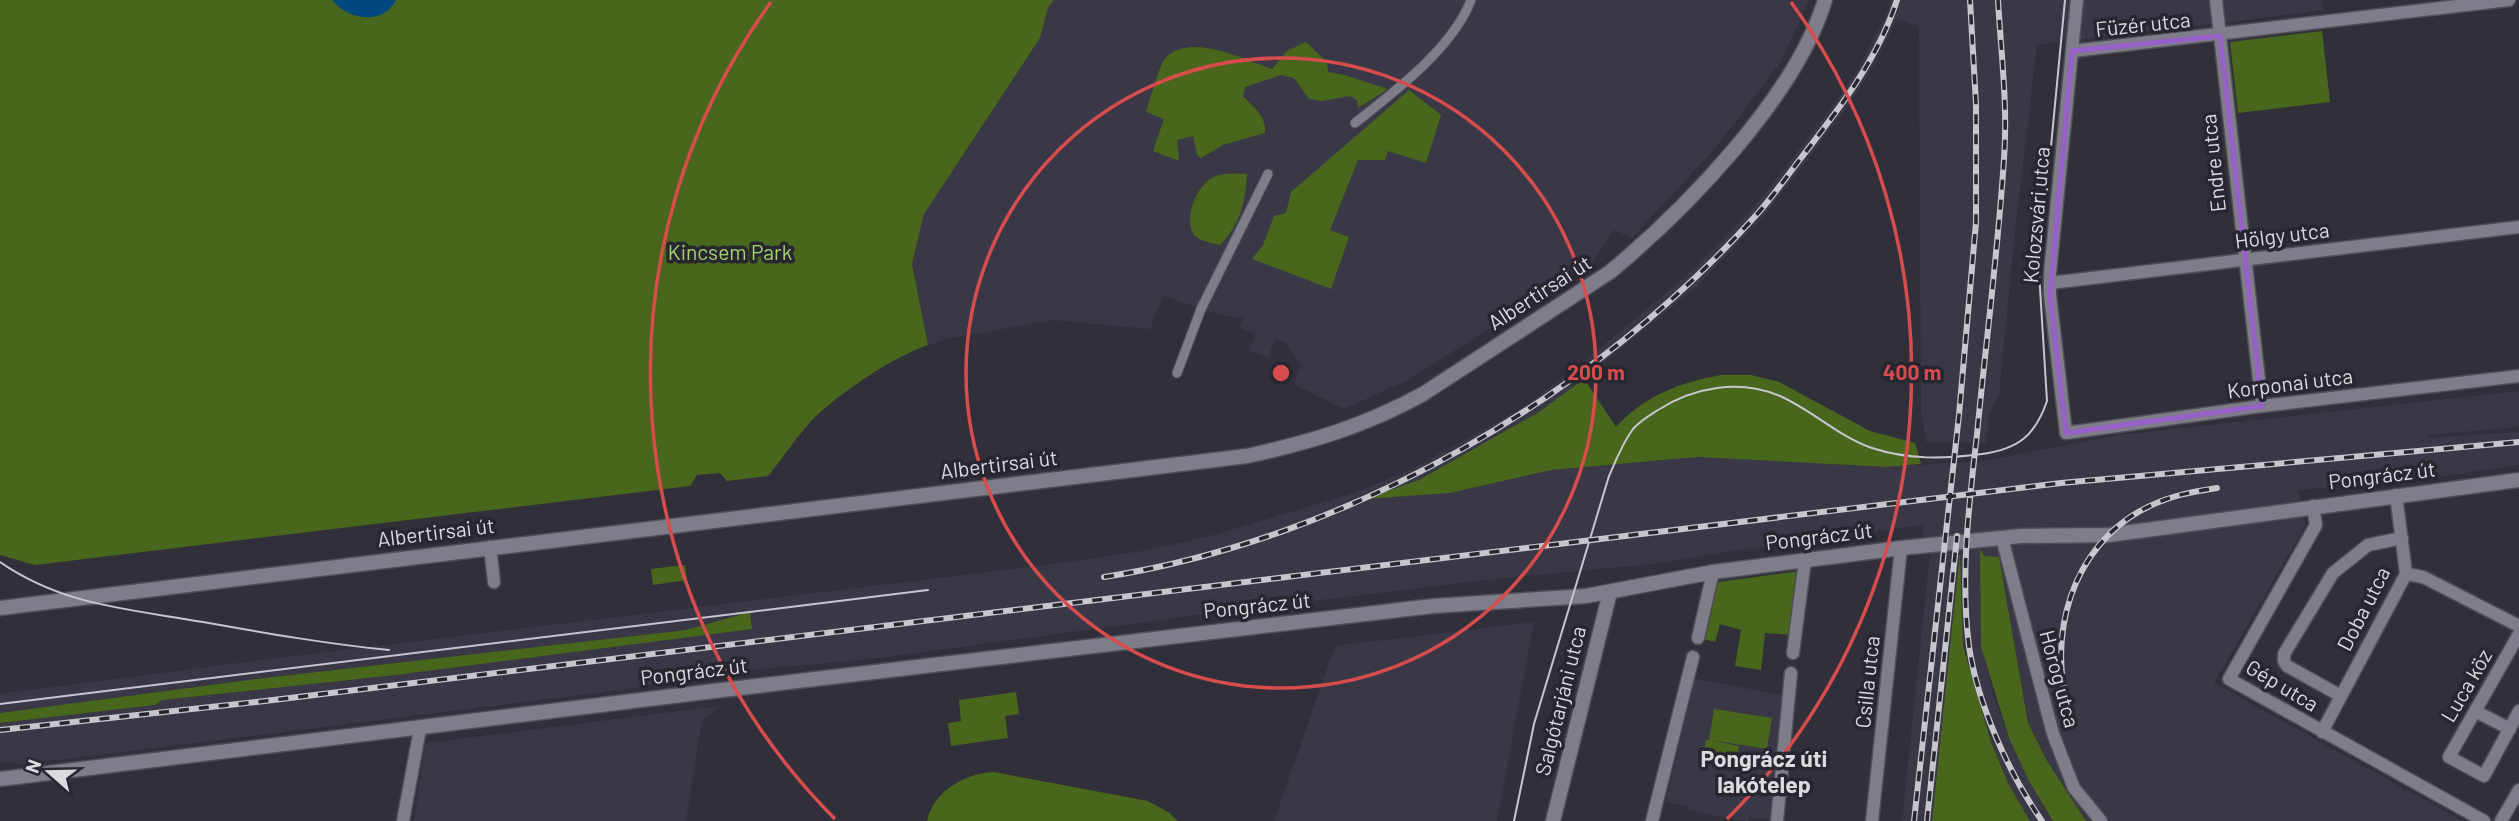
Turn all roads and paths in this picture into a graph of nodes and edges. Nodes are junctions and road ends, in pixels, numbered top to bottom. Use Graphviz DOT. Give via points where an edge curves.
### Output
graph roads {
  1 [pos="1471,0"];
  2 [pos="1825,0"];
  3 [pos="2077,0"];
  4 [pos="2216,0"];
  5 [pos="2509,0"];
  6 [pos="2220,36"];
  7 [pos="2072,51"];
  8 [pos="1355,123"];
  9 [pos="1268,174"];
  10 [pos="2519,227"];
  11 [pos="2244,259"];
  12 [pos="2050,283"];
  13 [pos="1177,373"];
  14 [pos="2519,376"];
  15 [pos="2262,406"];
  16 [pos="2066,433"];
  17 [pos="2519,480"];
  18 [pos="2396,495"];
  19 [pos="2313,506"];
  20 [pos="2002,538"];
  21 [pos="2402,538"];
  22 [pos="490,547"];
  23 [pos="1901,548"];
  24 [pos="1804,560"];
  25 [pos="1713,572"];
  26 [pos="2406,574"];
  27 [pos="494,582"];
  28 [pos="1610,592"];
  29 [pos="0,608"];
  30 [pos="2519,626"];
  31 [pos="2519,634"];
  32 [pos="1698,638"];
  33 [pos="1793,653"];
  34 [pos="1692,658"];
  35 [pos="1791,673"];
  36 [pos="2341,696"];
  37 [pos="2475,711"];
  38 [pos="2519,711"];
  39 [pos="420,729"];
  40 [pos="2510,729"];
  41 [pos="2322,732"];
  42 [pos="0,779"];
  43 [pos="2519,790"];
  44 [pos="403,821"];
  45 [pos="1553,821"];
  46 [pos="1652,821"];
  47 [pos="1777,821"];
  48 [pos="1872,821"];
  49 [pos="2101,821"];
  50 [pos="2484,821"];
  51 [pos="2501,821"];
  1 -- 8 [label="street" via="1449,36 1412,77"];
  2 -- 22 [label="street, Albertirsai út" via="1807,47 1774,99 1703,183 1628,257 1423,394 1337,433 1247,456"];
  3 -- 7 [label="street, Kolozsvári utca"];
  4 -- 6 [label="street, Endre utca"];
  5 -- 6 [label="street, Füzér utca"];
  6 -- 7 [label="street, Füzér utca"];
  6 -- 11 [label="street, Endre utca"];
  7 -- 12 [label="street, Kolozsvári utca"];
  9 -- 13 [label="street" via="1201,309"];
  10 -- 11 [label="street, Hölgy utca"];
  11 -- 12 [label="street, Hölgy utca"];
  11 -- 15 [label="street, Endre utca"];
  12 -- 16 [label="street, Kolozsvári utca"];
  14 -- 15 [label="street, Korponai utca"];
  15 -- 16 [label="street, Korponai utca"];
  17 -- 18 [label="street, Pongrácz út"];
  18 -- 19 [label="street, Pongrácz út"];
  18 -- 21 [label="street, Doba utca"];
  19 -- 20 [label="street, Pongrácz út" via="2109,535"];
  19 -- 41 [label="street, Gép utca" via="2316,525 2229,679"];
  20 -- 23 [label="street, Pongrácz út"];
  20 -- 49 [label="street, Horog utca" via="2053,734 2074,788"];
  21 -- 26 [label="street, Doba utca"];
  21 -- 36 [label="street" via="2368,545 2333,573 2284,654 2287,666"];
  22 -- 27 [label="street"];
  22 -- 29 [label="street, Albertirsai út"];
  23 -- 24 [label="street, Pongrácz út"];
  23 -- 48 [label="street, Csilla utca"];
  24 -- 25 [label="street, Pongrácz út"];
  24 -- 33 [label="street"];
  25 -- 28 [label="street, Pongrácz út"];
  25 -- 32 [label="street"];
  26 -- 30 [label="street" via="2423,577"];
  26 -- 36 [label="street, Doba utca"];
  28 -- 39 [label="street, Pongrácz út" via="1433,606"];
  28 -- 45 [label="street, Salgótarjáni utca"];
  31 -- 37 [label="street, Luca köz"];
  34 -- 46 [label="street"];
  35 -- 47 [label="street"];
  36 -- 41 [label="street, Doba utca"];
  37 -- 40 [label="street"];
  37 -- 40 [label="street, Luca köz" via="2449,757 2484,776"];
  38 -- 40 [label="street"];
  39 -- 42 [label="street, Pongrácz út"];
  39 -- 44 [label="street"];
  41 -- 50 [label="street, Gép utca"];
  43 -- 51 [label="street"];
}
